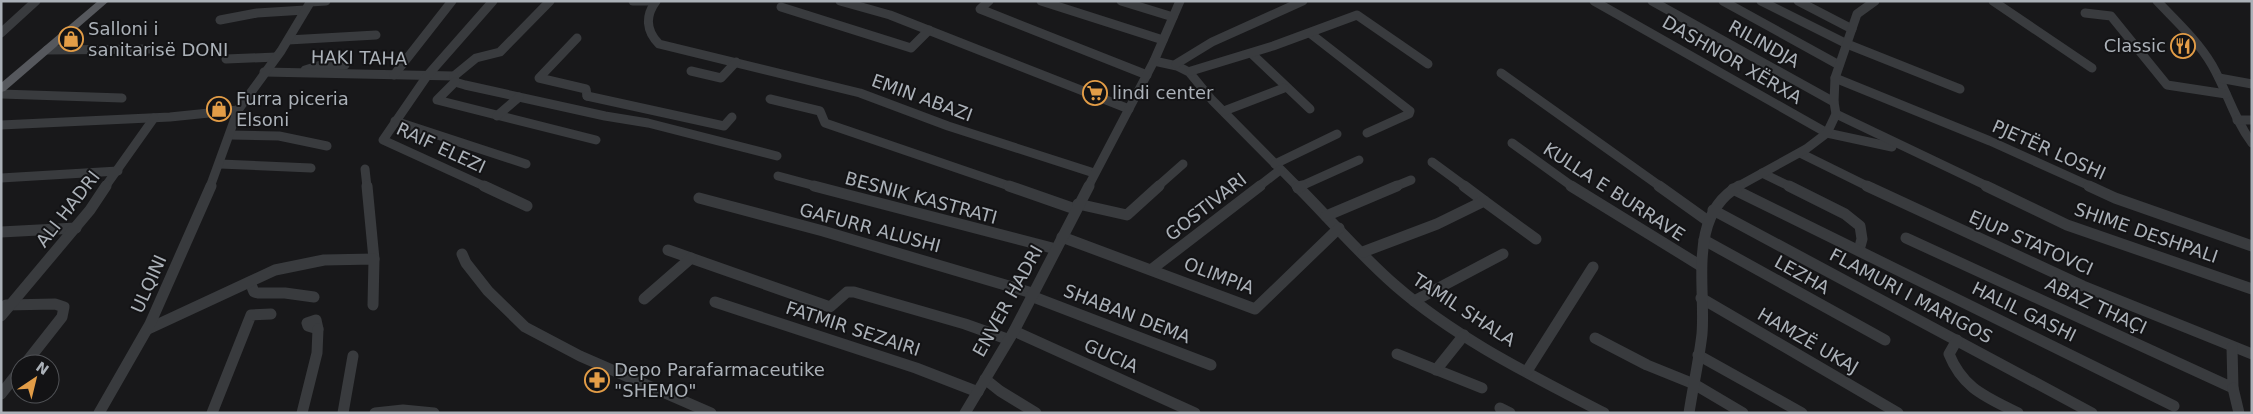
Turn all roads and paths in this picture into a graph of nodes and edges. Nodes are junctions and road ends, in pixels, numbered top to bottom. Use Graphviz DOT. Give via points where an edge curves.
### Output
graph roads {
  1 [pos="36,1"];
  2 [pos="96,1"];
  3 [pos="104,1"];
  4 [pos="326,1"];
  5 [pos="452,1"];
  6 [pos="493,1"];
  7 [pos="550,1"];
  8 [pos="632,1"];
  9 [pos="656,1"];
  10 [pos="840,1"];
  11 [pos="989,1"];
  12 [pos="1041,1"];
  13 [pos="1121,1"];
  14 [pos="1180,1"];
  15 [pos="1303,1"];
  16 [pos="1594,1"];
  17 [pos="1652,1"];
  18 [pos="1723,1"];
  19 [pos="1761,1"];
  20 [pos="1798,1"];
  21 [pos="1875,1"];
  22 [pos="1993,1"];
  23 [pos="2157,1"];
  24 [pos="310,2"];
  25 [pos="1287,5"];
  26 [pos="781,7"];
  27 [pos="305,10"];
  28 [pos="2085,13"];
  29 [pos="1174,17"];
  30 [pos="220,20"];
  31 [pos="11,23"];
  32 [pos="1,26"];
  33 [pos="1852,29"];
  34 [pos="929,30"];
  35 [pos="1,33"];
  36 [pos="1311,34"];
  37 [pos="376,36"];
  38 [pos="577,38"];
  39 [pos="288,40"];
  40 [pos="1163,40"];
  41 [pos="1847,44"];
  42 [pos="152,49"];
  43 [pos="47,50"];
  44 [pos="1252,54"];
  45 [pos="276,57"];
  46 [pos="226,59"];
  47 [pos="1154,61"];
  48 [pos="736,62"];
  49 [pos="1176,64"];
  50 [pos="1428,64"];
  51 [pos="345,65"];
  52 [pos="1839,65"];
  53 [pos="2092,68"];
  54 [pos="691,71"];
  55 [pos="1191,71"];
  56 [pos="264,72"];
  57 [pos="285,73"];
  58 [pos="1501,73"];
  59 [pos="394,75"];
  60 [pos="1147,75"];
  61 [pos="427,76"];
  62 [pos="1835,78"];
  63 [pos="2219,78"];
  64 [pos="455,79"];
  65 [pos="1,80"];
  66 [pos="2252,84"];
  67 [pos="1284,88"];
  68 [pos="1,89"];
  69 [pos="1960,89"];
  70 [pos="1,94"];
  71 [pos="2226,94"];
  72 [pos="587,96"];
  73 [pos="519,97"];
  74 [pos="122,98"];
  75 [pos="770,99"];
  76 [pos="1834,102"];
  77 [pos="1310,109"];
  78 [pos="238,110"];
  79 [pos="573,110"];
  80 [pos="1129,110"];
  81 [pos="1224,111"];
  82 [pos="1836,114"];
  83 [pos="497,116"];
  84 [pos="732,117"];
  85 [pos="154,118"];
  86 [pos="2237,120"];
  87 [pos="2252,120"];
  88 [pos="395,121"];
  89 [pos="3,127"];
  90 [pos="1367,133"];
  91 [pos="1827,133"];
  92 [pos="1337,134"];
  93 [pos="230,135"];
  94 [pos="596,140"];
  95 [pos="2252,142"];
  96 [pos="1512,143"];
  97 [pos="328,146"];
  98 [pos="1907,150"];
  99 [pos="1800,152"];
  100 [pos="778,156"];
  101 [pos="1359,160"];
  102 [pos="1432,162"];
  103 [pos="220,164"];
  104 [pos="526,164"];
  105 [pos="1183,164"];
  106 [pos="1277,167"];
  107 [pos="311,168"];
  108 [pos="365,169"];
  109 [pos="118,171"];
  110 [pos="1094,173"];
  111 [pos="1762,173"];
  112 [pos="778,176"];
  113 [pos="1,178"];
  114 [pos="1410,180"];
  115 [pos="1298,188"];
  116 [pos="1733,189"];
  117 [pos="699,198"];
  118 [pos="1484,201"];
  119 [pos="527,206"];
  120 [pos="1077,206"];
  121 [pos="1713,210"];
  122 [pos="1326,216"];
  123 [pos="1708,221"];
  124 [pos="76,228"];
  125 [pos="1339,228"];
  126 [pos="1,232"];
  127 [pos="1062,237"];
  128 [pos="1906,238"];
  129 [pos="1536,239"];
  130 [pos="1704,240"];
  131 [pos="2252,246"];
  132 [pos="1056,249"];
  133 [pos="668,250"];
  134 [pos="1859,250"];
  135 [pos="1363,252"];
  136 [pos="462,254"];
  137 [pos="1503,254"];
  138 [pos="691,258"];
  139 [pos="374,259"];
  140 [pos="1701,266"];
  141 [pos="1593,267"];
  142 [pos="1152,269"];
  143 [pos="250,282"];
  144 [pos="2252,289"];
  145 [pos="1032,294"];
  146 [pos="314,297"];
  147 [pos="1701,298"];
  148 [pos="644,299"];
  149 [pos="1414,301"];
  150 [pos="715,302"];
  151 [pos="6,305"];
  152 [pos="373,305"];
  153 [pos="271,314"];
  154 [pos="1,316"];
  155 [pos="148,329"];
  156 [pos="318,331"];
  157 [pos="1010,335"];
  158 [pos="1464,335"];
  159 [pos="1595,338"];
  160 [pos="1884,340"];
  161 [pos="1957,340"];
  162 [pos="2232,347"];
  163 [pos="33,354"];
  164 [pos="1397,354"];
  165 [pos="2252,354"];
  166 [pos="1698,355"];
  167 [pos="353,356"];
  168 [pos="1211,365"];
  169 [pos="1436,370"];
  170 [pos="1527,371"];
  171 [pos="985,379"];
  172 [pos="10,383"];
  173 [pos="1694,384"];
  174 [pos="1482,388"];
  175 [pos="2233,388"];
  176 [pos="978,392"];
  177 [pos="1,394"];
  178 [pos="2174,406"];
  179 [pos="99,413"];
  180 [pos="212,413"];
  181 [pos="302,413"];
  182 [pos="343,413"];
  183 [pos="375,413"];
  184 [pos="434,413"];
  185 [pos="711,413"];
  186 [pos="965,413"];
  187 [pos="1036,413"];
  188 [pos="1195,413"];
  189 [pos="1604,413"];
  190 [pos="1688,413"];
  191 [pos="1743,413"];
  192 [pos="1802,413"];
  193 [pos="1898,413"];
  194 [pos="2018,413"];
  195 [pos="2092,413"];
  196 [pos="2239,413"];
  1 -- 31 [label="street"];
  2 -- 65 [label="main road"];
  3 -- 43 [label="main road"];
  4 -- 24 [label="street"];
  5 -- 59 [label="street"];
  6 -- 61 [label="street, RAIF ELEZI"];
  7 -- 64 [label="street" via="500,52 476,58"];
  8 -- 9 [label="street"];
  9 -- 48 [label="street, EMIN ABAZI" via="649,10 651,38 659,44"];
  10 -- 34 [label="street"];
  11 -- 60 [label="street" via="981,11"];
  12 -- 40 [label="street"];
  13 -- 29 [label="street"];
  14 -- 29 [label="street, ENVER HADRI"];
  15 -- 25 [label="street"];
  16 -- 91 [label="street, DASHNOR XËRXA"];
  17 -- 76 [label="street, RILINDJA"];
  18 -- 52 [label="street"];
  19 -- 41 [label="street"];
  20 -- 33 [label="street"];
  21 -- 33 [label="street" via="1857,14"];
  22 -- 53 [label="street"];
  23 -- 63 [label="street" via="2199,46"];
  24 -- 27 [label="street, ULQINI"];
  25 -- 49 [label="street" via="1212,42"];
  26 -- 34 [label="street" via="911,48"];
  27 -- 30 [label="street" via="257,13"];
  27 -- 39 [label="street, ULQINI"];
  28 -- 71 [label="street" via="2111,16 2167,85"];
  29 -- 40 [label="street, ENVER HADRI"];
  31 -- 32 [label="street"];
  31 -- 35 [label="street"];
  33 -- 41 [label="street"];
  34 -- 80 [label="street"];
  36 -- 44 [label="street"];
  36 -- 50 [label="street" via="1357,16"];
  36 -- 90 [label="street" via="1410,111"];
  37 -- 39 [label="street"];
  38 -- 72 [label="street" via="539,78 586,89"];
  39 -- 45 [label="street, ULQINI"];
  40 -- 47 [label="street, ENVER HADRI"];
  41 -- 52 [label="street"];
  41 -- 69 [label="street"];
  42 -- 43 [label="street"];
  43 -- 68 [label="main road"];
  44 -- 55 [label="street"];
  44 -- 77 [label="street"];
  45 -- 46 [label="street"];
  45 -- 56 [label="street, ULQINI"];
  47 -- 49 [label="street"];
  47 -- 60 [label="street, ENVER HADRI"];
  48 -- 54 [label="street" via="721,78"];
  48 -- 110 [label="street, EMIN ABAZI" via="860,93 948,126"];
  49 -- 55 [label="street"];
  51 -- 57 [label="street" via="321,65"];
  52 -- 62 [label="street"];
  55 -- 81 [label="street, TAMIL SHALA" via="1200,86"];
  56 -- 57 [label="street, HAKI TAHA"];
  56 -- 78 [label="street, ULQINI"];
  57 -- 59 [label="street, HAKI TAHA"];
  58 -- 123 [label="street"];
  59 -- 61 [label="street, HAKI TAHA"];
  60 -- 80 [label="street, ENVER HADRI"];
  61 -- 64 [label="street, HAKI TAHA"];
  61 -- 88 [label="street, RAIF ELEZI"];
  62 -- 76 [label="street"];
  62 -- 131 [label="street, PJETËR LOSHI" via="1990,141 2115,198"];
  63 -- 66 [label="street"];
  63 -- 71 [label="street"];
  64 -- 73 [label="street"];
  64 -- 83 [label="street" via="437,100"];
  67 -- 81 [label="street"];
  70 -- 74 [label="street"];
  71 -- 86 [label="street"];
  72 -- 79 [label="street"];
  72 -- 84 [label="street" via="724,126"];
  73 -- 79 [label="street"];
  73 -- 83 [label="street"];
  75 -- 120 [label="street" via="820,111 825,123"];
  76 -- 82 [label="street"];
  78 -- 85 [label="street"];
  78 -- 93 [label="street, ULQINI"];
  79 -- 100 [label="street" via="677,130"];
  80 -- 110 [label="street, ENVER HADRI"];
  81 -- 106 [label="street, TAMIL SHALA"];
  82 -- 91 [label="street"];
  82 -- 98 [label="street"];
  83 -- 94 [label="street"];
  85 -- 89 [label="street"];
  85 -- 109 [label="street, ALI HADRI"];
  86 -- 87 [label="street"];
  86 -- 95 [label="street"];
  88 -- 104 [label="street"];
  88 -- 119 [label="street, RAIF ELEZI" via="383,140"];
  91 -- 98 [label="street, DASHNOR XËRXA"];
  91 -- 99 [label="street"];
  92 -- 106 [label="street"];
  93 -- 97 [label="street" via="276,134"];
  93 -- 103 [label="street, ULQINI"];
  96 -- 140 [label="street, KULLA E BURRAVE" via="1559,180"];
  98 -- 144 [label="street, SHIME DESHPALI" via="2066,225"];
  99 -- 111 [label="street"];
  99 -- 162 [label="street, EJUP STATOVCI" via="2059,275"];
  101 -- 115 [label="street"];
  102 -- 118 [label="street"];
  103 -- 107 [label="street"];
  103 -- 155 [label="street, ULQINI"];
  105 -- 120 [label="street" via="1127,216"];
  106 -- 115 [label="street, TAMIL SHALA"];
  106 -- 142 [label="street, GOSTIVARI" via="1207,228"];
  108 -- 139 [label="street"];
  109 -- 113 [label="street"];
  109 -- 124 [label="street, ALI HADRI"];
  110 -- 120 [label="street, ENVER HADRI"];
  111 -- 116 [label="street"];
  111 -- 134 [label="street" via="1845,214 1860,226"];
  112 -- 132 [label="street, BESNIK KASTRATI"];
  114 -- 122 [label="street"];
  115 -- 122 [label="street, TAMIL SHALA"];
  116 -- 121 [label="street"];
  116 -- 134 [label="street, HALIL GASHI"];
  117 -- 145 [label="street, GAFURR ALUSHI" via="832,233"];
  118 -- 129 [label="street"];
  118 -- 135 [label="street" via="1437,224"];
  120 -- 127 [label="street, ENVER HADRI"];
  121 -- 123 [label="street"];
  121 -- 161 [label="street, FLAMURI I MARIGOS"];
  122 -- 125 [label="street, TAMIL SHALA"];
  123 -- 130 [label="street"];
  124 -- 126 [label="street"];
  124 -- 151 [label="street, ALI HADRI"];
  125 -- 135 [label="street, TAMIL SHALA"];
  125 -- 142 [label="street, OLIMPIA" via="1255,309"];
  127 -- 132 [label="street, ENVER HADRI"];
  127 -- 142 [label="street, OLIMPIA"];
  128 -- 175 [label="street, ABAZ THAÇI"];
  130 -- 140 [label="street"];
  130 -- 160 [label="street, LEZHA"];
  132 -- 145 [label="street, ENVER HADRI"];
  133 -- 138 [label="street"];
  134 -- 178 [label="street, HALIL GASHI"];
  135 -- 149 [label="street, TAMIL SHALA"];
  136 -- 185 [label="street" via="488,291 524,327 580,356"];
  137 -- 149 [label="street"];
  138 -- 148 [label="street"];
  138 -- 157 [label="street, GUCIA" via="830,307 846,292 854,292"];
  139 -- 143 [label="street" via="336,258 306,262 275,270"];
  139 -- 152 [label="street"];
  140 -- 147 [label="street"];
  141 -- 170 [label="street"];
  143 -- 146 [label="street" via="254,292 259,294 290,293"];
  143 -- 155 [label="street"];
  145 -- 157 [label="street, ENVER HADRI"];
  145 -- 168 [label="street, SHABAN DEMA"];
  147 -- 166 [label="street" via="1702,331"];
  147 -- 193 [label="street, HAMZË UKAJ"];
  149 -- 158 [label="street, TAMIL SHALA"];
  150 -- 176 [label="street, FATMIR SEZAIRI" via="916,368"];
  151 -- 154 [label="street, ALI HADRI"];
  151 -- 163 [label="street" via="55,304 64,307 62,317"];
  153 -- 180 [label="street" via="251,314"];
  155 -- 179 [label="street, ULQINI"];
  156 -- 181 [label="street"];
  157 -- 171 [label="street, ENVER HADRI"];
  157 -- 188 [label="street, GUCIA"];
  158 -- 169 [label="street"];
  158 -- 170 [label="street, TAMIL SHALA"];
  159 -- 173 [label="street" via="1647,365"];
  161 -- 194 [label="street" via="1949,354 1954,370 1967,386"];
  161 -- 195 [label="street, FLAMURI I MARIGOS"];
  162 -- 165 [label="street, EJUP STATOVCI"];
  162 -- 175 [label="street"];
  164 -- 169 [label="street"];
  166 -- 173 [label="street"];
  166 -- 192 [label="street"];
  167 -- 182 [label="street"];
  169 -- 174 [label="street"];
  170 -- 189 [label="street, TAMIL SHALA"];
  171 -- 176 [label="street, ENVER HADRI"];
  171 -- 187 [label="street"];
  172 -- 177 [label="street"];
  173 -- 190 [label="street"];
  173 -- 191 [label="street"];
  175 -- 196 [label="street"];
  176 -- 186 [label="street, ENVER HADRI"];
  183 -- 184 [label="street" via="403,410"];
}
